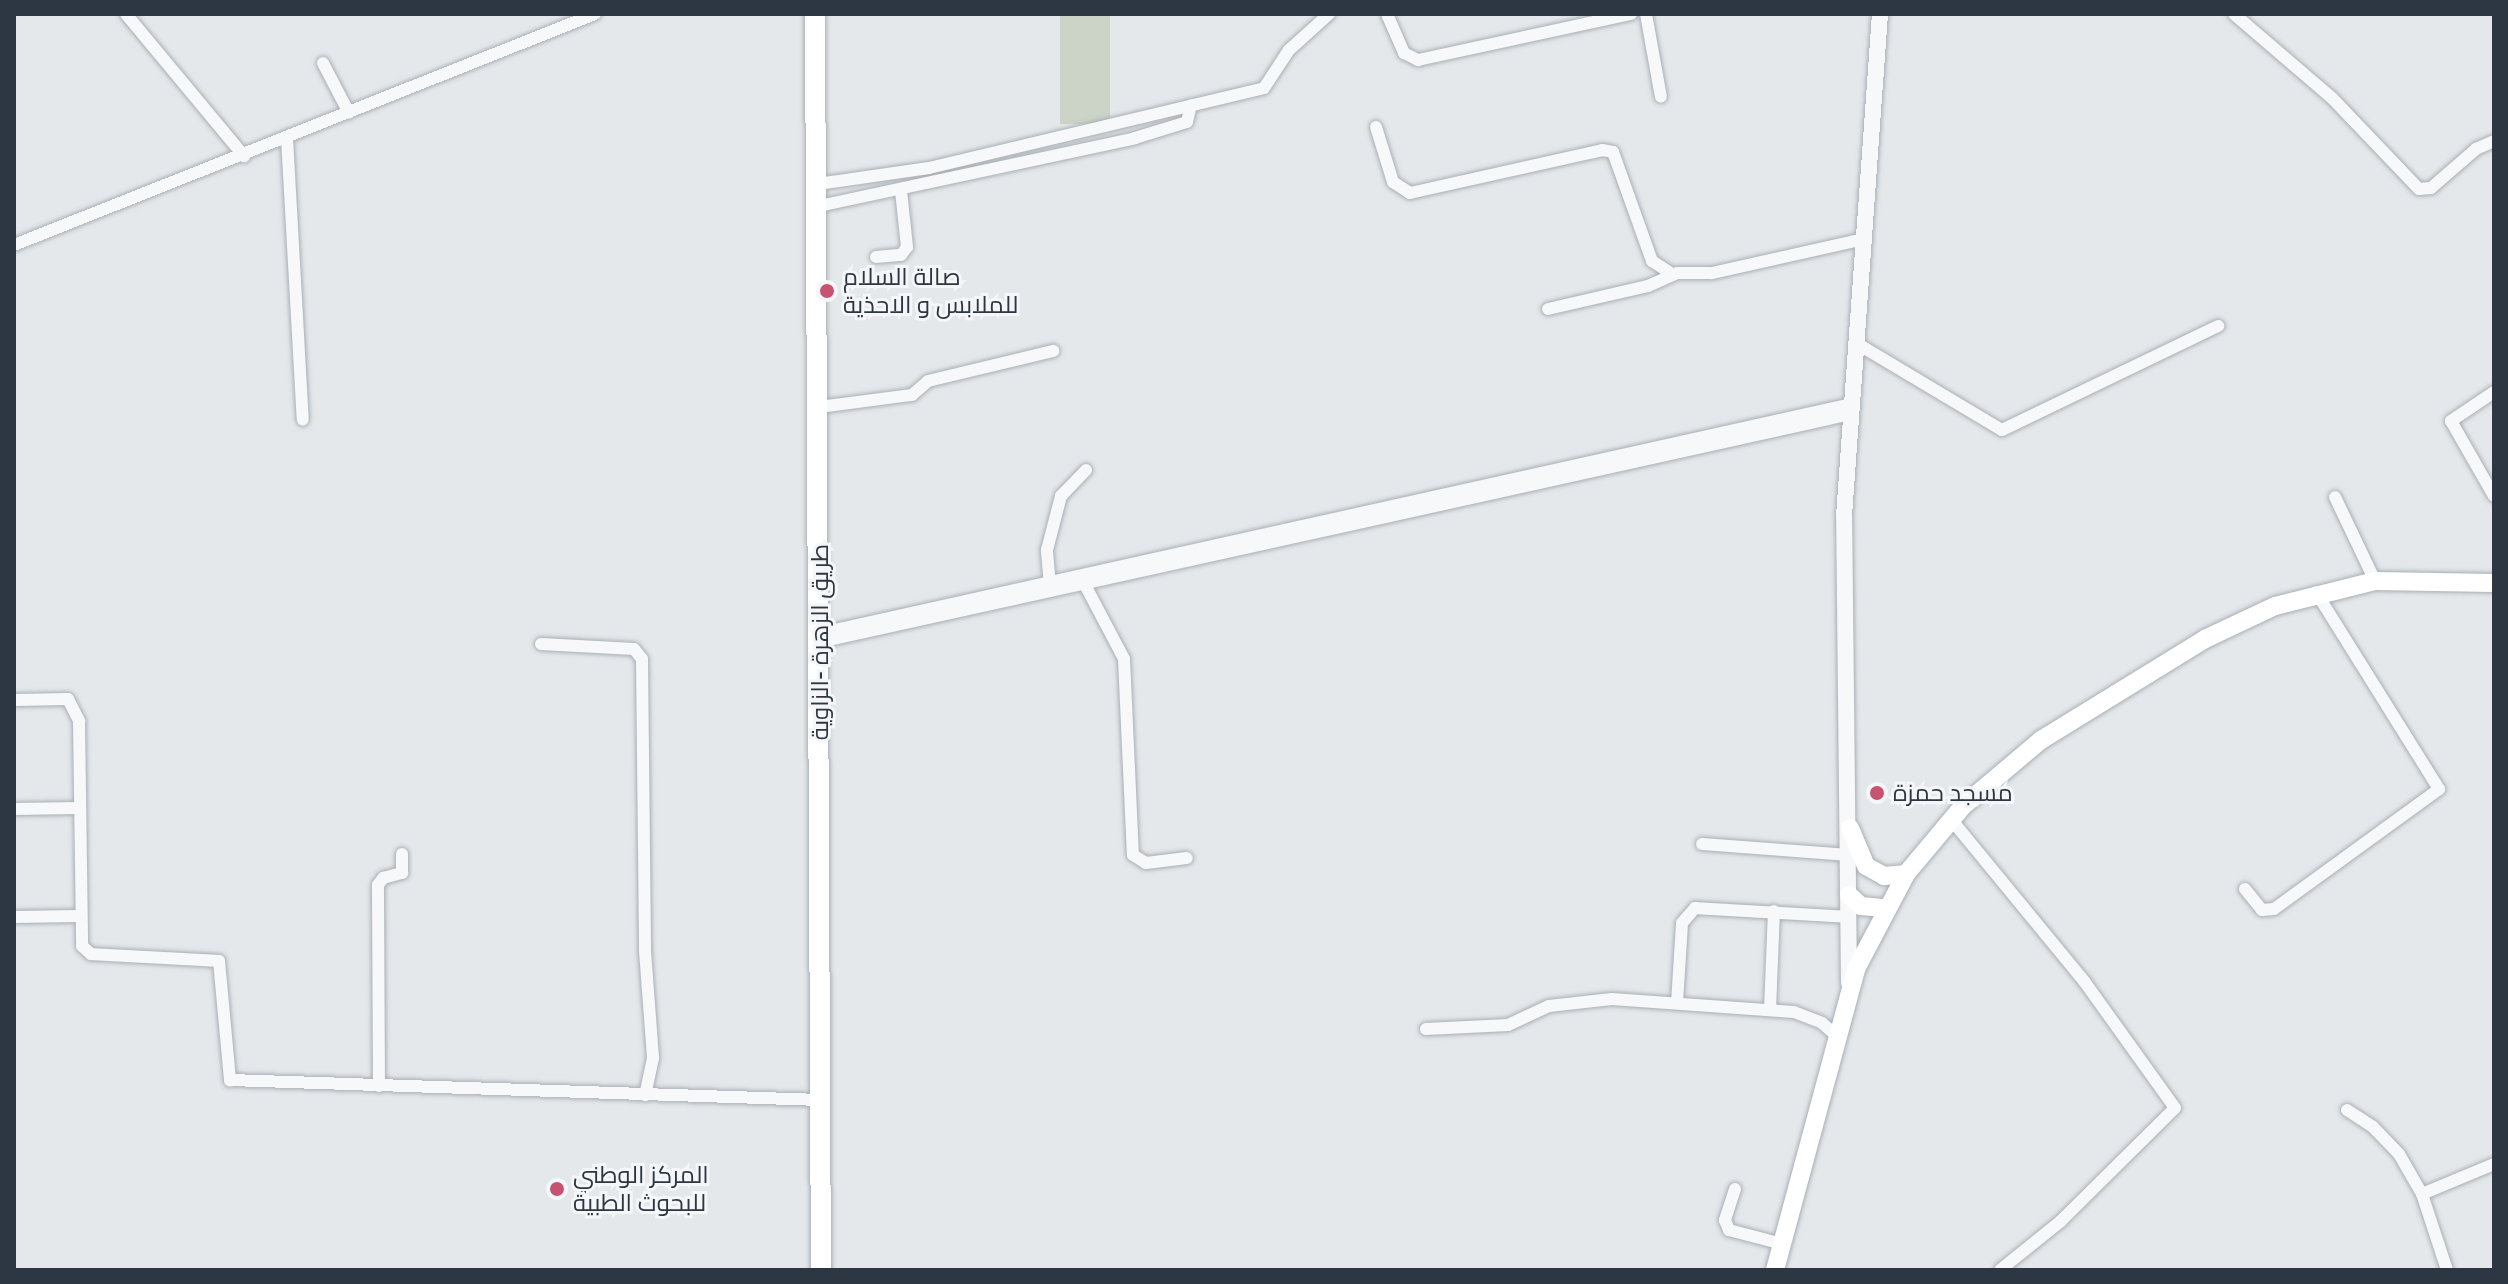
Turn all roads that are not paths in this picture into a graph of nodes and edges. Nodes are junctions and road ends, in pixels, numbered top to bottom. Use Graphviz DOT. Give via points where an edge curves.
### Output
graph roads {
  1 [pos="126,14"];
  2 [pos="595,14"];
  3 [pos="815,14"];
  4 [pos="1329,14"];
  5 [pos="1387,14"];
  6 [pos="1631,14"];
  7 [pos="1646,14"];
  8 [pos="1880,14"];
  9 [pos="2234,14"];
  10 [pos="323,63"];
  11 [pos="1661,97"];
  12 [pos="1191,105"];
  13 [pos="349,113"];
  14 [pos="1376,127"];
  15 [pos="287,138"];
  16 [pos="2494,141"];
  17 [pos="244,156"];
  18 [pos="879,178"];
  19 [pos="818,184"];
  20 [pos="901,191"];
  21 [pos="884,194"];
  22 [pos="819,206"];
  23 [pos="1864,239"];
  24 [pos="14,245"];
  25 [pos="876,257"];
  26 [pos="1672,274"];
  27 [pos="1548,309"];
  28 [pos="2218,326"];
  29 [pos="1856,343"];
  30 [pos="1053,351"];
  31 [pos="2494,392"];
  32 [pos="819,407"];
  33 [pos="1851,409"];
  34 [pos="303,420"];
  35 [pos="1086,470"];
  36 [pos="2494,496"];
  37 [pos="2335,497"];
  38 [pos="2375,581"];
  39 [pos="1084,583"];
  40 [pos="2494,583"];
  41 [pos="1050,586"];
  42 [pos="2316,592"];
  43 [pos="820,637"];
  44 [pos="541,644"];
  45 [pos="14,700"];
  46 [pos="78,808"];
  47 [pos="14,809"];
  48 [pos="1950,818"];
  49 [pos="1850,828"];
  50 [pos="1702,844"];
  51 [pos="402,854"];
  52 [pos="1850,855"];
  53 [pos="1187,858"];
  54 [pos="1866,866"];
  55 [pos="1906,874"];
  56 [pos="2245,889"];
  57 [pos="1849,895"];
  58 [pos="1886,908"];
  59 [pos="1774,911"];
  60 [pos="78,916"];
  61 [pos="14,917"];
  62 [pos="1849,917"];
  63 [pos="1849,990"];
  64 [pos="1677,1003"];
  65 [pos="1770,1010"];
  66 [pos="1426,1029"];
  67 [pos="1837,1036"];
  68 [pos="379,1086"];
  69 [pos="645,1095"];
  70 [pos="821,1100"];
  71 [pos="2347,1110"];
  72 [pos="2494,1164"];
  73 [pos="1735,1189"];
  74 [pos="2422,1194"];
  75 [pos="1782,1244"];
  76 [pos="821,1270"];
  77 [pos="1775,1270"];
  78 [pos="2000,1270"];
  79 [pos="2447,1270"];
  1 -- 17 [label="street"];
  2 -- 13 [label="street"];
  3 -- 19 [label="main road, طريق الزهرة -الزاوية"];
  4 -- 12 [label="street" via="1289,50 1264,88"];
  5 -- 6 [label="street" via="1404,53 1418,60"];
  7 -- 11 [label="street"];
  8 -- 23 [label="street"];
  9 -- 16 [label="street" via="2332,98 2419,189 2431,188 2476,149"];
  10 -- 13 [label="street"];
  12 -- 18 [label="street"];
  12 -- 20 [label="street" via="1187,122 1150,133"];
  13 -- 15 [label="street"];
  14 -- 26 [label="street" via="1393,182 1410,193 1602,150 1613,152 1652,261"];
  15 -- 17 [label="street"];
  15 -- 34 [label="street"];
  17 -- 24 [label="street"];
  18 -- 19 [label="street"];
  18 -- 21 [label="street"];
  19 -- 22 [label="main road, طريق الزهرة -الزاوية"];
  20 -- 21 [label="street"];
  20 -- 25 [label="street" via="907,247 901,255"];
  21 -- 22 [label="street"];
  22 -- 32 [label="main road, طريق الزهرة -الزاوية"];
  23 -- 26 [label="street" via="1712,273"];
  23 -- 29 [label="street"];
  26 -- 27 [label="street" via="1648,286"];
  28 -- 29 [label="street" via="2002,430"];
  29 -- 33 [label="street"];
  30 -- 32 [label="street" via="928,381 912,395"];
  31 -- 36 [label="street" via="2451,421"];
  32 -- 43 [label="main road, طريق الزهرة -الزاوية"];
  33 -- 39 [label="street"];
  33 -- 41 [label="street"];
  33 -- 49 [label="street" via="1842,613"];
  35 -- 41 [label="street" via="1061,496 1047,550"];
  37 -- 38 [label="street"];
  38 -- 40 [label="main road"];
  38 -- 42 [label="main road"];
  39 -- 41 [label="street"];
  39 -- 53 [label="street" via="1124,659 1133,855 1146,863"];
  41 -- 43 [label="street"];
  42 -- 48 [label="main road" via="2220,631 2135,681 2024,752"];
  42 -- 56 [label="street" via="2439,789 2274,909 2262,910"];
  43 -- 70 [label="main road, طريق الزهرة -الزاوية"];
  44 -- 69 [label="street" via="634,649 642,659 645,951 653,1058"];
  45 -- 46 [label="street" via="68,699 74,706 79,721"];
  46 -- 47 [label="street"];
  46 -- 60 [label="street"];
  48 -- 55 [label="main road"];
  48 -- 78 [label="street" via="2084,981 2175,1108 2061,1221"];
  49 -- 52 [label="street"];
  49 -- 54 [label="main road"];
  50 -- 52 [label="street"];
  51 -- 68 [label="street" via="402,873 378,885"];
  52 -- 57 [label="street"];
  54 -- 55 [label="main road" via="1884,876"];
  54 -- 58 [label="main road"];
  55 -- 58 [label="main road"];
  57 -- 58 [label="main road" via="1861,906"];
  57 -- 62 [label="street"];
  58 -- 63 [label="main road"];
  59 -- 62 [label="street"];
  59 -- 64 [label="street" via="1689,911 1682,923"];
  59 -- 65 [label="street"];
  60 -- 61 [label="street"];
  60 -- 68 [label="street" via="82,946 91,954 219,961 230,1080"];
  62 -- 63 [label="street"];
  63 -- 67 [label="main road"];
  64 -- 65 [label="street"];
  64 -- 66 [label="street" via="1597,999 1549,1006 1515,1024"];
  65 -- 67 [label="street" via="1804,1014"];
  67 -- 75 [label="main road"];
  68 -- 69 [label="street"];
  69 -- 70 [label="street"];
  70 -- 76 [label="main road, طريق الزهرة -الزاوية"];
  71 -- 74 [label="street" via="2399,1154"];
  72 -- 74 [label="street"];
  73 -- 75 [label="street" via="1725,1220 1729,1230"];
  74 -- 79 [label="street"];
  75 -- 77 [label="main road"];
}
